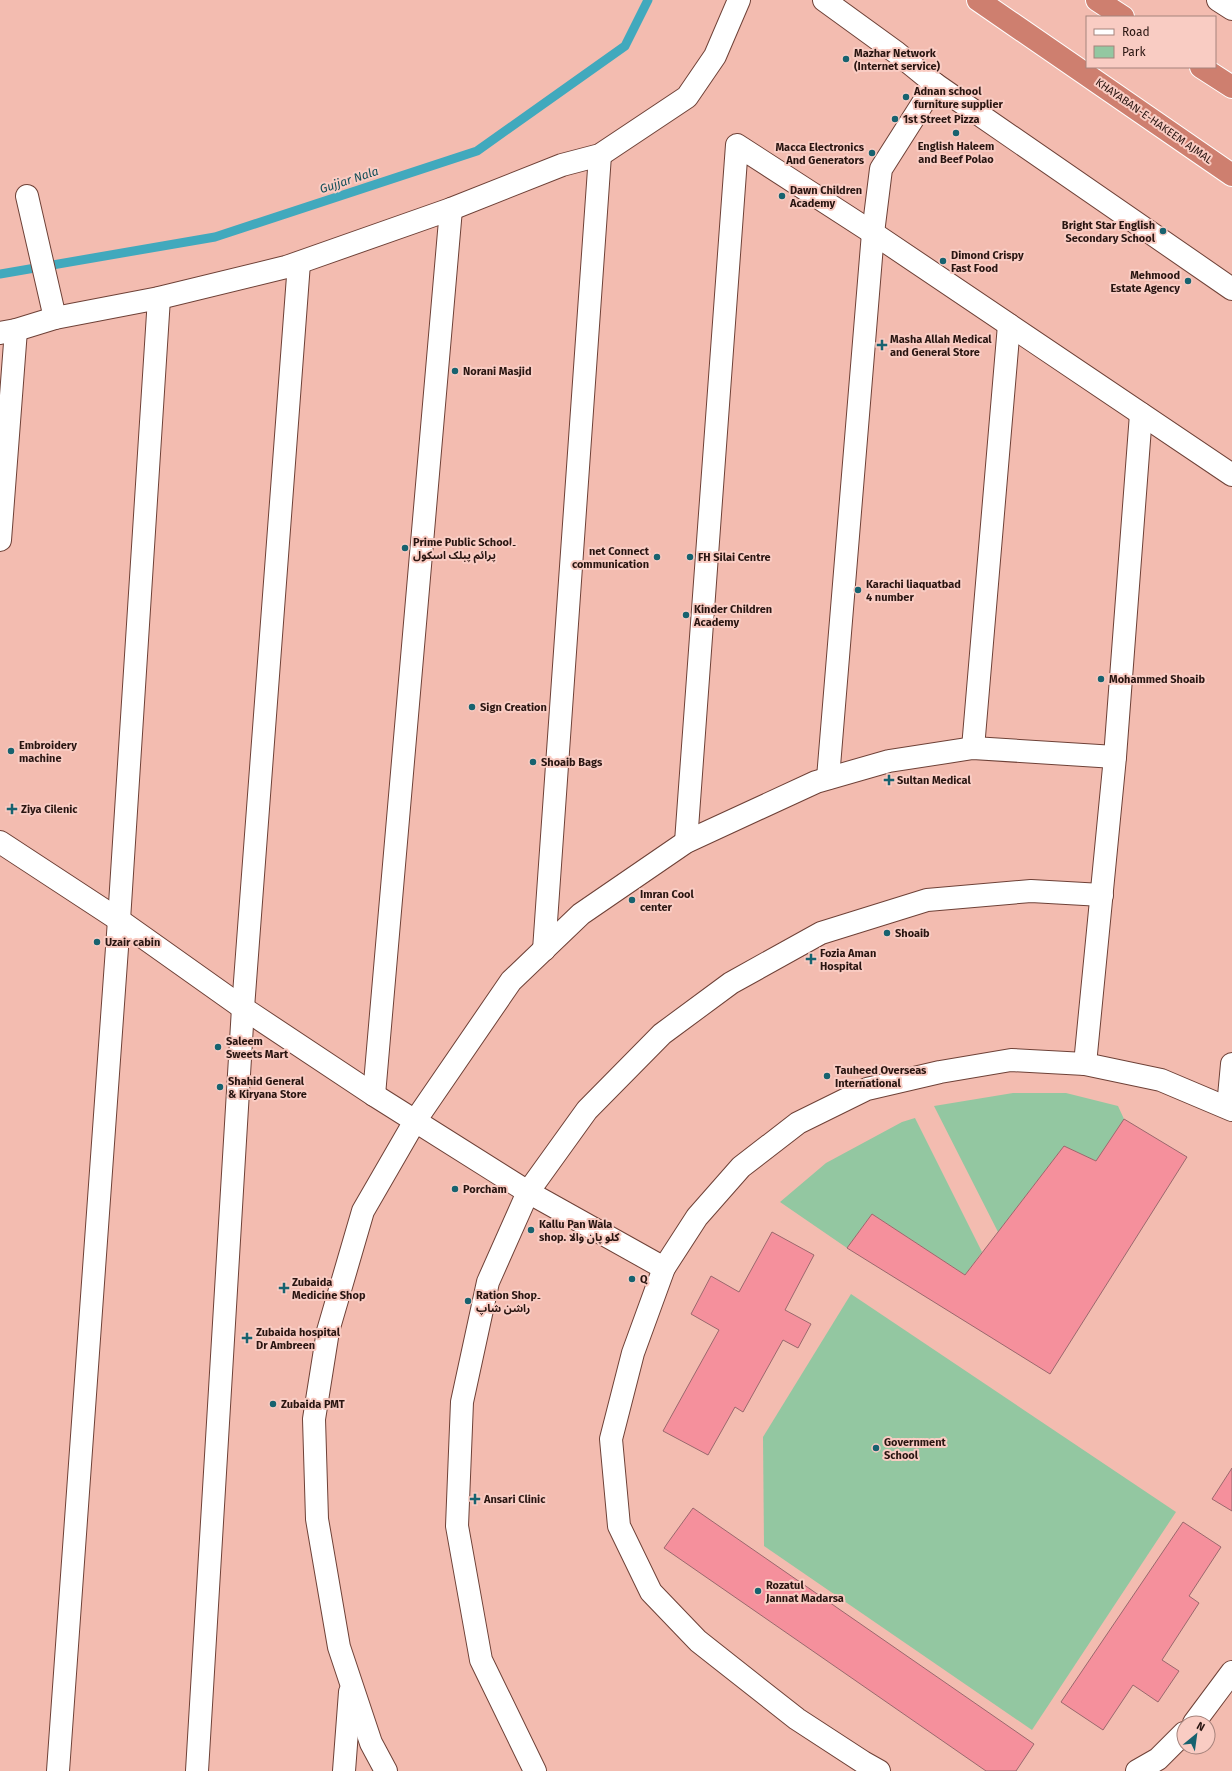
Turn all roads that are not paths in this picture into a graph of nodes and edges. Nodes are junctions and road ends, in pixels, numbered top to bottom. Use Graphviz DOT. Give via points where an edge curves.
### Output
graph roads {
  1 [pos="739,0"];
  2 [pos="824,0"];
  3 [pos="978,0"];
  4 [pos="1097,0"];
  5 [pos="1218,0"];
  6 [pos="1232,9"];
  7 [pos="1121,16"];
  8 [pos="1203,68"];
  9 [pos="935,84"];
  10 [pos="1232,87"];
  11 [pos="600,155"];
  12 [pos="1232,175"];
  13 [pos="26,196"];
  14 [pos="451,209"];
  15 [pos="873,233"];
  16 [pos="299,263"];
  17 [pos="1232,289"];
  18 [pos="159,298"];
  19 [pos="54,318"];
  20 [pos="1009,325"];
  21 [pos="8,332"];
  22 [pos="1141,414"];
  23 [pos="1232,475"];
  24 [pos="0,540"];
  25 [pos="973,748"];
  26 [pos="1115,757"];
  27 [pos="828,778"];
  28 [pos="0,842"];
  29 [pos="686,842"];
  30 [pos="1102,895"];
  31 [pos="119,920"];
  32 [pos="544,950"];
  33 [pos="243,1008"];
  34 [pos="1085,1064"];
  35 [pos="1232,1064"];
  36 [pos="374,1095"];
  37 [pos="1230,1109"];
  38 [pos="416,1121"];
  39 [pos="528,1192"];
  40 [pos="664,1268"];
  41 [pos="1232,1672"];
  42 [pos="351,1682"];
  43 [pos="1201,1715"];
  44 [pos="1176,1741"];
  45 [pos="867,1768"];
  46 [pos="58,1771"];
  47 [pos="197,1771"];
  48 [pos="344,1771"];
  49 [pos="386,1771"];
  50 [pos="535,1771"];
  51 [pos="1137,1771"];
  1 -- 11 [label="street" via="715,56 687,97"];
  2 -- 9 [label="street" via="897,52"];
  3 -- 12 [label="highway, KHAYABAN-E-HAKEEM AJMAL"];
  4 -- 7 [label="highway"];
  5 -- 6 [label="street"];
  8 -- 10 [label="highway"];
  9 -- 15 [label="street" via="881,169"];
  9 -- 17 [label="street"];
  11 -- 14 [label="street" via="562,165"];
  11 -- 32 [label="street"];
  13 -- 19 [label="street"];
  14 -- 16 [label="street"];
  14 -- 36 [label="street"];
  15 -- 20 [label="street"];
  15 -- 27 [label="street"];
  15 -- 29 [label="street" via="737,145"];
  16 -- 18 [label="street"];
  16 -- 33 [label="street"];
  18 -- 19 [label="street"];
  18 -- 31 [label="street"];
  19 -- 21 [label="street"];
  20 -- 22 [label="street"];
  20 -- 25 [label="street"];
  21 -- 24 [label="street"];
  22 -- 23 [label="street"];
  22 -- 26 [label="street"];
  25 -- 26 [label="street"];
  25 -- 27 [label="street" via="889,761"];
  26 -- 30 [label="street"];
  27 -- 29 [label="street"];
  28 -- 31 [label="street"];
  29 -- 32 [label="street" via="581,914"];
  30 -- 34 [label="street"];
  30 -- 39 [label="street" via="1031,891 927,900 821,934 731,983 662,1034 587,1110"];
  31 -- 33 [label="street"];
  31 -- 46 [label="street"];
  32 -- 38 [label="street" via="511,981"];
  33 -- 36 [label="street"];
  33 -- 47 [label="street"];
  34 -- 37 [label="street" via="1161,1080"];
  34 -- 40 [label="street" via="1011,1060 940,1072 867,1089 798,1124 741,1167 697,1217"];
  35 -- 37 [label="street"];
  36 -- 38 [label="street"];
  38 -- 39 [label="street"];
  38 -- 42 [label="street" via="363,1211 328,1331 314,1420 317,1519 339,1647"];
  39 -- 40 [label="street"];
  39 -- 50 [label="street" via="488,1282 462,1402 457,1526 481,1660"];
  40 -- 45 [label="street" via="633,1353 611,1439 619,1526 651,1592 698,1641 797,1719"];
  41 -- 43 [label="street"];
  42 -- 48 [label="street"];
  42 -- 49 [label="street" via="371,1743"];
  44 -- 51 [label="street" via="1158,1759"];
}
